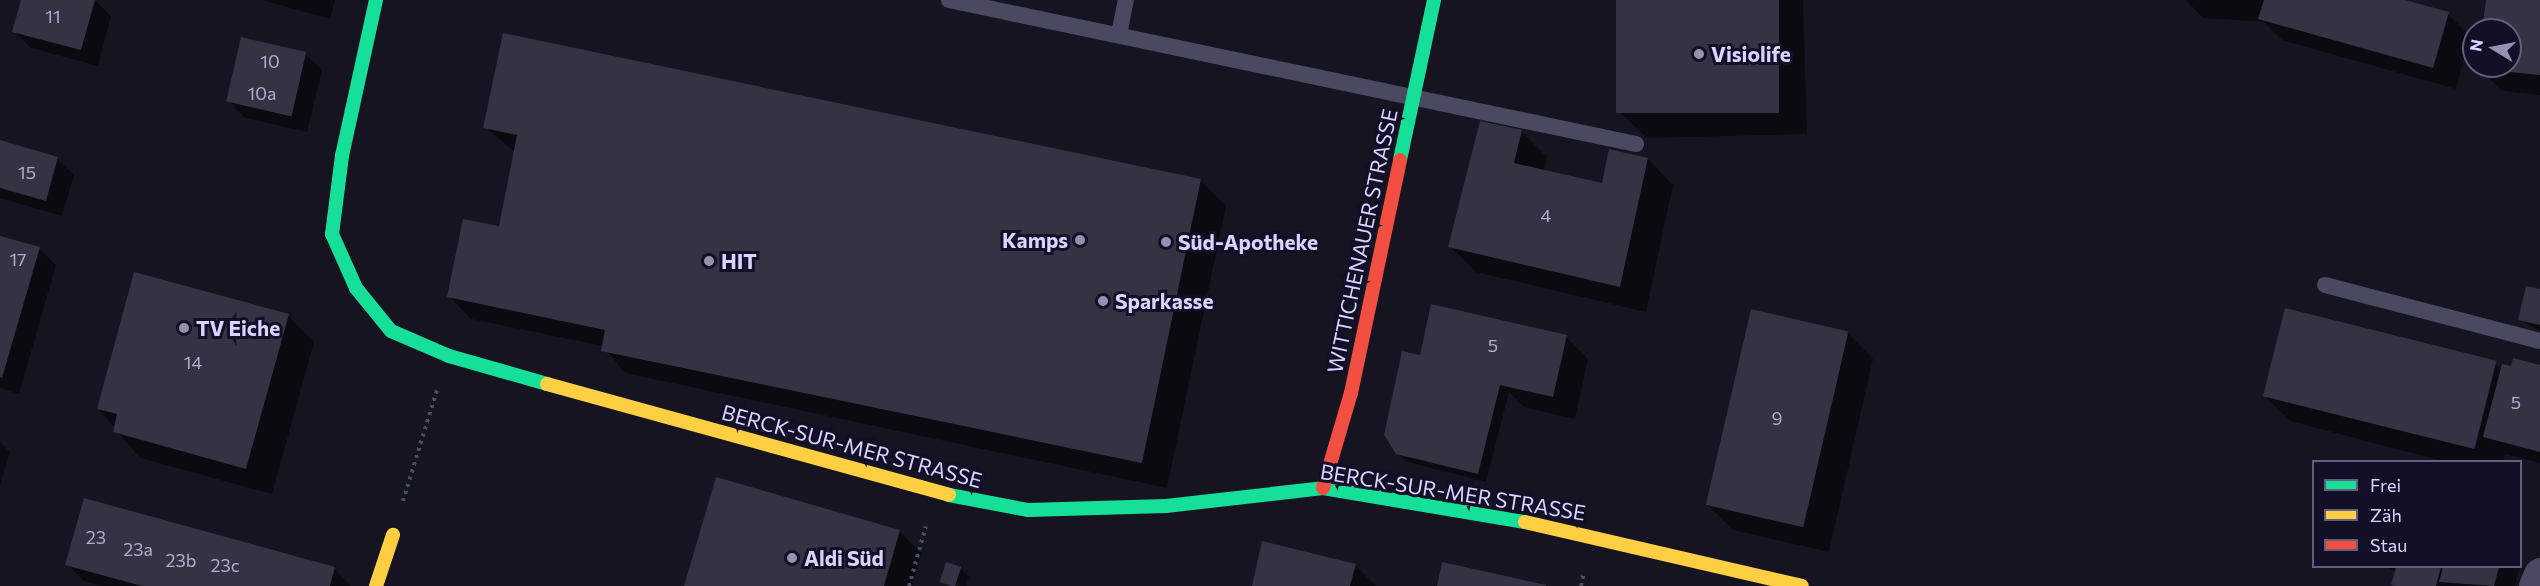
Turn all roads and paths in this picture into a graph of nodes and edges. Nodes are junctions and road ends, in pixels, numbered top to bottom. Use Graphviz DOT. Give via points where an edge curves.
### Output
graph roads {
  1 [pos="376,0"];
  2 [pos="949,0"];
  3 [pos="1126,0"];
  4 [pos="1434,0"];
  5 [pos="1119,35"];
  6 [pos="1414,95"];
  7 [pos="1636,144"];
  8 [pos="2325,285"];
  9 [pos="2540,341"];
  10 [pos="449,356"];
  11 [pos="1323,488"];
  12 [pos="936,493"];
  13 [pos="393,535"];
  14 [pos="2540,574"];
  15 [pos="376,586"];
  16 [pos="909,586"];
  17 [pos="1802,586"];
  18 [pos="2535,586"];
  1 -- 10 [label="street, BERCK-SUR-MER STRASSE" via="342,156 332,234 356,288 391,331"];
  2 -- 5 [label="lane"];
  3 -- 5 [label="lane"];
  4 -- 6 [label="street, WITTICHENAUER STRASSE"];
  5 -- 6 [label="lane"];
  6 -- 7 [label="lane"];
  6 -- 11 [label="street, WITTICHENAUER STRASSE" via="1351,393"];
  8 -- 9 [label="lane"];
  10 -- 12 [label="street, BERCK-SUR-MER STRASSE"];
  10 -- 13 [label="path"];
  11 -- 12 [label="street, BERCK-SUR-MER STRASSE" via="1166,507 1028,510"];
  11 -- 17 [label="street, BERCK-SUR-MER STRASSE" via="1549,526"];
  12 -- 16 [label="path"];
  13 -- 15 [label="street"];
  14 -- 18 [label="street"];
}
